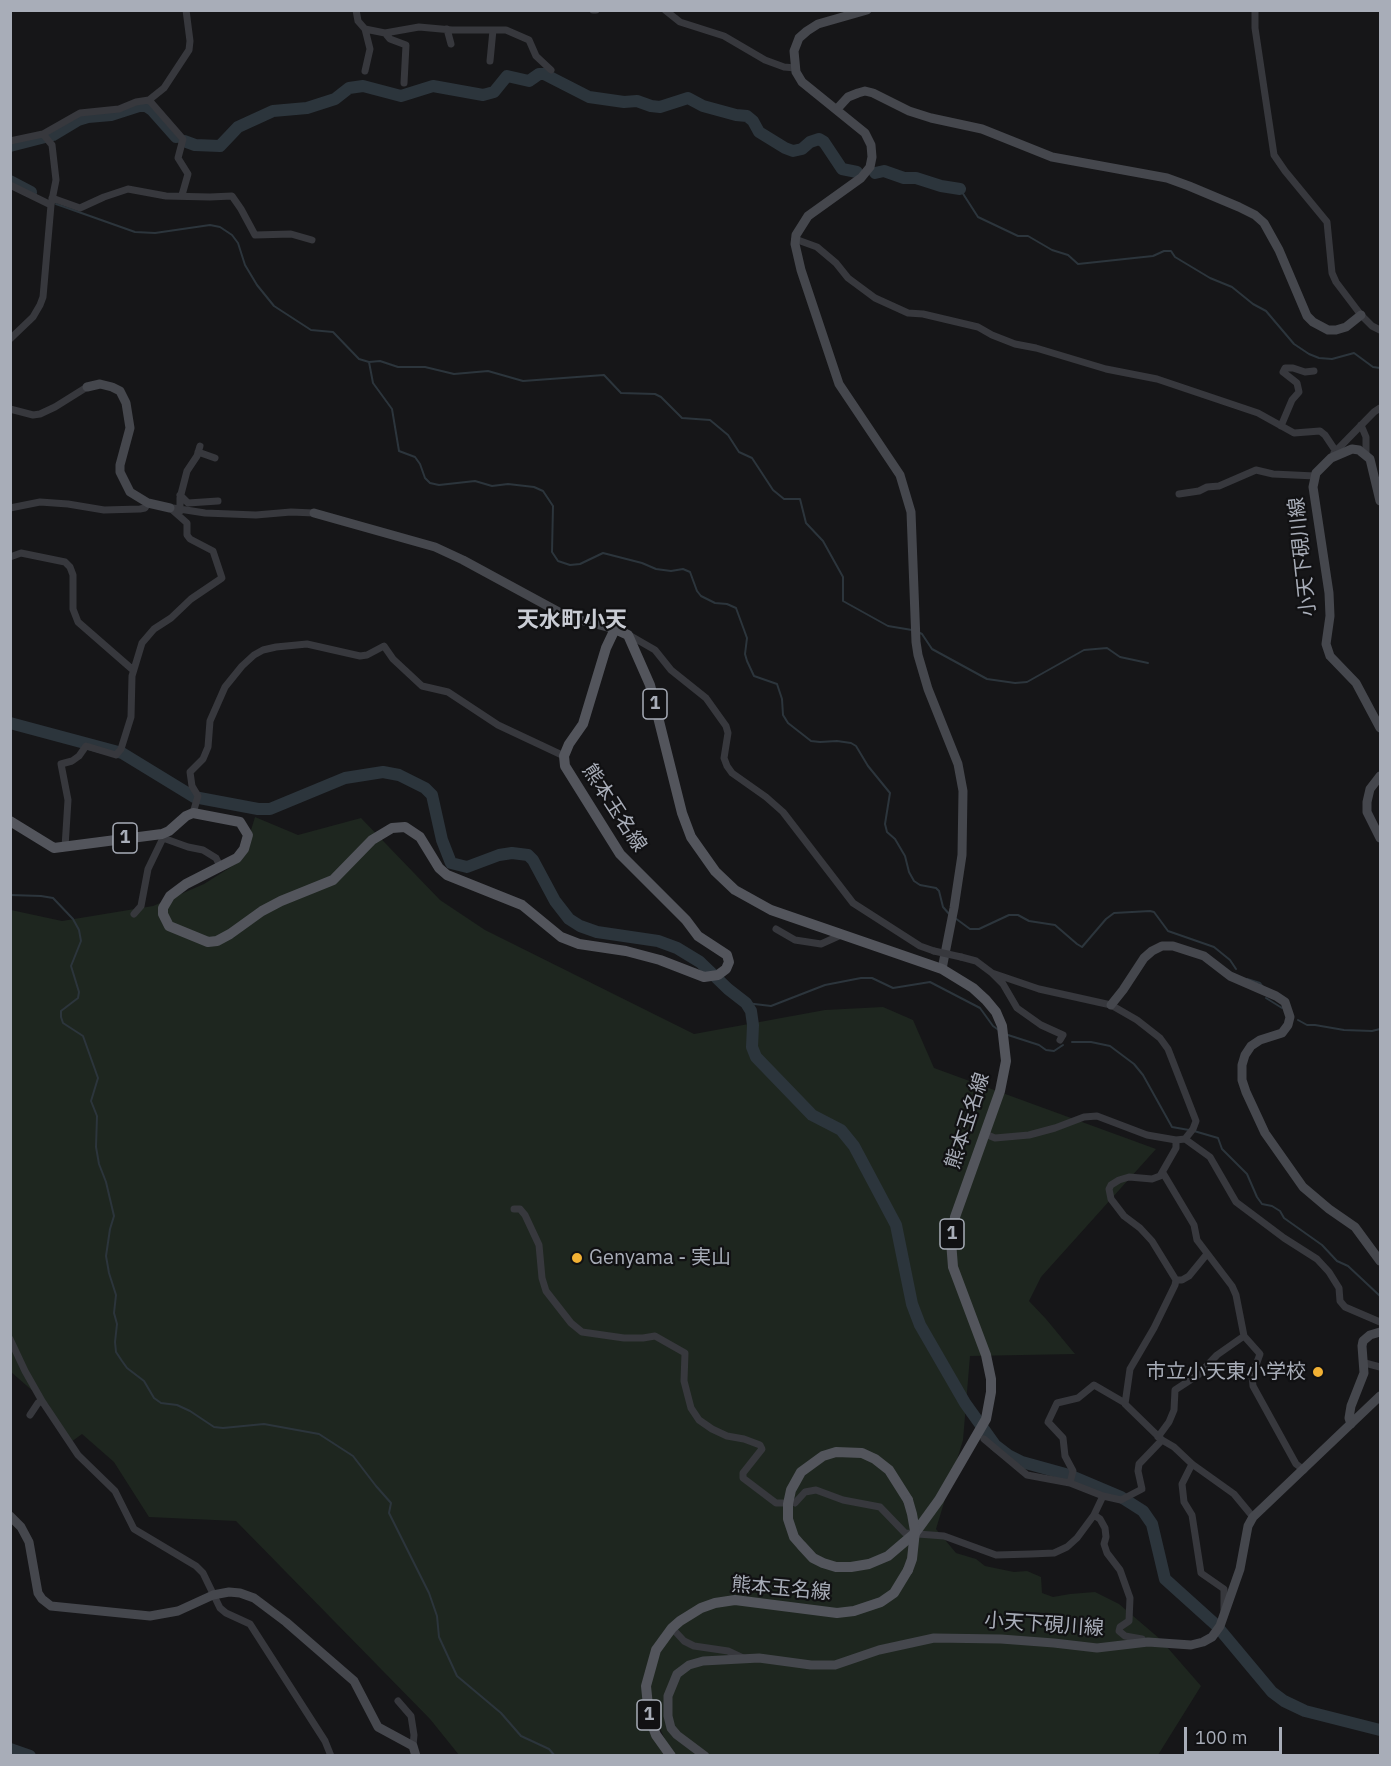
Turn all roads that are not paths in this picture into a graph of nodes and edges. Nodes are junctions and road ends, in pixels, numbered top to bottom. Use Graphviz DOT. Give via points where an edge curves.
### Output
graph roads {
  1 [pos="356,10"];
  2 [pos="665,10"];
  3 [pos="867,10"];
  4 [pos="1255,10"];
  5 [pos="188,12"];
  6 [pos="365,29"];
  7 [pos="447,29"];
  8 [pos="493,30"];
  9 [pos="386,33"];
  10 [pos="451,44"];
  11 [pos="490,61"];
  12 [pos="795,68"];
  13 [pos="551,70"];
  14 [pos="365,71"];
  15 [pos="404,83"];
  16 [pos="149,100"];
  17 [pos="837,109"];
  18 [pos="45,136"];
  19 [pos="10,141"];
  20 [pos="10,185"];
  21 [pos="183,195"];
  22 [pos="52,202"];
  23 [pos="795,239"];
  24 [pos="312,240"];
  25 [pos="1361,315"];
  26 [pos="1380,330"];
  27 [pos="10,339"];
  28 [pos="1314,372"];
  29 [pos="87,387"];
  30 [pos="1380,408"];
  31 [pos="10,410"];
  32 [pos="1361,425"];
  33 [pos="1281,426"];
  34 [pos="1333,454"];
  35 [pos="1366,455"];
  36 [pos="215,458"];
  37 [pos="1315,476"];
  38 [pos="1179,494"];
  39 [pos="180,495"];
  40 [pos="218,501"];
  41 [pos="1380,501"];
  42 [pos="148,503"];
  43 [pos="10,508"];
  44 [pos="170,508"];
  45 [pos="180,511"];
  46 [pos="314,513"];
  47 [pos="10,557"];
  48 [pos="615,629"];
  49 [pos="628,634"];
  50 [pos="133,670"];
  51 [pos="1380,728"];
  52 [pos="564,756"];
  53 [pos="1380,776"];
  54 [pos="196,803"];
  55 [pos="10,820"];
  56 [pos="163,836"];
  57 [pos="1380,838"];
  58 [pos="65,847"];
  59 [pos="220,866"];
  60 [pos="134,914"];
  61 [pos="776,929"];
  62 [pos="841,935"];
  63 [pos="942,969"];
  64 [pos="992,973"];
  65 [pos="1111,1005"];
  66 [pos="1060,1040"];
  67 [pos="985,1134"];
  68 [pos="1185,1139"];
  69 [pos="1176,1140"];
  70 [pos="1163,1173"];
  71 [pos="514,1209"];
  72 [pos="1207,1254"];
  73 [pos="1380,1261"];
  74 [pos="1176,1280"];
  75 [pos="1380,1322"];
  76 [pos="1380,1332"];
  77 [pos="1244,1336"];
  78 [pos="10,1340"];
  79 [pos="1365,1363"];
  80 [pos="1380,1367"];
  81 [pos="1380,1396"];
  82 [pos="42,1401"];
  83 [pos="1125,1402"];
  84 [pos="30,1415"];
  85 [pos="1351,1424"];
  86 [pos="1160,1438"];
  87 [pos="980,1439"];
  88 [pos="1192,1464"];
  89 [pos="1304,1470"];
  90 [pos="1070,1482"];
  91 [pos="1103,1496"];
  92 [pos="783,1503"];
  93 [pos="795,1503"];
  94 [pos="1094,1515"];
  95 [pos="10,1516"];
  96 [pos="1253,1517"];
  97 [pos="915,1533"];
  98 [pos="1228,1590"];
  99 [pos="213,1595"];
  100 [pos="672,1628"];
  101 [pos="1142,1639"];
  102 [pos="743,1658"];
  103 [pos="398,1701"];
  104 [pos="415,1751"];
  105 [pos="331,1755"];
  106 [pos="671,1755"];
  107 [pos="705,1755"];
  1 -- 6 [label="street"];
  2 -- 12 [label="street" via="680,22 724,36 765,60"];
  3 -- 12 [label="street" via="807,31 794,51"];
  4 -- 25 [label="street" via="1274,155 1327,222 1332,273"];
  5 -- 16 [label="street" via="189,50 164,88"];
  6 -- 9 [label="street"];
  6 -- 14 [label="street" via="370,49"];
  7 -- 8 [label="street"];
  7 -- 9 [label="street" via="418,27"];
  7 -- 10 [label="street"];
  8 -- 11 [label="street"];
  8 -- 13 [label="street" via="506,30 529,40 536,56"];
  9 -- 15 [label="street" via="390,39 406,45"];
  12 -- 17 [label="street" via="813,93"];
  16 -- 18 [label="street" via="119,109 80,113"];
  16 -- 21 [label="street" via="183,139 178,158 188,174"];
  17 -- 23 [label="street" via="865,133 871,145 870,168 808,216"];
  17 -- 25 [label="street" via="848,97 873,93 909,111 982,129 1052,157 1167,178 1189,186 1239,207 1264,223 1313,322 1336,330"];
  18 -- 19 [label="street"];
  18 -- 22 [label="street" via="52,146 56,180"];
  20 -- 22 [label="street"];
  21 -- 22 [label="street" via="128,189 80,208"];
  21 -- 24 [label="street" via="232,196 255,235 291,234"];
  22 -- 27 [label="street" via="43,297 33,317"];
  23 -- 33 [label="street" via="817,247 874,298 908,313 978,327 1015,344 1157,379 1258,413"];
  23 -- 63 [label="street" via="801,270 839,384 900,474 907,494 913,528 916,642 928,689 962,778 962,855"];
  25 -- 26 [label="street"];
  28 -- 33 [label="street" via="1285,368 1283,372 1297,383 1299,392"];
  29 -- 31 [label="street" via="40,414"];
  29 -- 42 [label="street" via="100,384 123,395 130,421 120,472 130,492"];
  30 -- 32 [label="street"];
  32 -- 34 [label="street"];
  32 -- 35 [label="street"];
  33 -- 34 [label="street" via="1294,433 1320,431"];
  34 -- 35 [label="street" via="1352,449"];
  34 -- 37 [label="street, 小天下硯川線"];
  35 -- 41 [label="street"];
  36 -- 39 [label="street" via="199,449"];
  37 -- 38 [label="street" via="1256,470 1219,486"];
  37 -- 51 [label="street, 小天下硯川線" via="1313,487 1329,593 1326,644 1330,656 1356,683"];
  39 -- 40 [label="street" via="188,503"];
  39 -- 45 [label="street"];
  42 -- 43 [label="street" via="145,508 122,510 40,502"];
  42 -- 44 [label="street"];
  44 -- 45 [label="street"];
  44 -- 50 [label="street" via="187,523 190,539 213,551 222,578 149,633"];
  45 -- 46 [label="street"];
  46 -- 48 [label="street" via="435,547 568,617"];
  47 -- 50 [label="street" via="21,553 65,562 73,575 73,609 78,622"];
  48 -- 49 [label="main road"];
  48 -- 52 [label="main road, 熊本玉名線" via="583,724"];
  49 -- 62 [label="main road, 熊本玉名線 / 1" via="650,685 682,813 708,862 735,890 751,900"];
  49 -- 64 [label="street, bridge" via="655,650 671,670 706,698 726,726 726,766 783,812 853,903 920,946 976,961"];
  50 -- 58 [label="street" via="131,717 116,755 86,746 79,756 61,764 68,800"];
  52 -- 54 [label="street" via="498,725 448,692 422,686 384,646 360,656 308,644 276,647 254,654 225,687 210,721 208,747 190,772"];
  52 -- 59 [label="main road, 熊本玉名線" via="565,766 620,854 698,936 727,955 726,969 714,976 692,973 660,960 561,937 522,904 447,875 420,837 405,827 392,828 372,840 333,880 281,901 216,941 195,938 169,926 163,914 165,902 186,884"];
  53 -- 57 [label="street" via="1370,789 1367,802"];
  54 -- 56 [label="main road, 1"];
  54 -- 59 [label="main road, 熊本玉名線" via="245,827 248,835 244,849 237,858"];
  55 -- 58 [label="main road, 1" via="54,848"];
  56 -- 58 [label="main road, 1"];
  56 -- 59 [label="street" via="203,850 216,858"];
  56 -- 60 [label="street" via="148,869 141,906"];
  61 -- 62 [label="street" via="795,940 821,944"];
  62 -- 63 [label="main road, 熊本玉名線 / 1"];
  63 -- 67 [label="main road, 熊本玉名線 / 1" via="986,1000 1002,1026 1006,1061"];
  64 -- 65 [label="street"];
  64 -- 66 [label="street" via="1017,1008 1063,1035"];
  65 -- 68 [label="street" via="1137,1020 1168,1049 1195,1115 1192,1131"];
  65 -- 73 [label="street" via="1144,958 1162,946 1204,956 1230,976 1285,1002 1290,1017 1282,1033 1260,1040 1245,1055 1242,1080 1246,1092 1265,1133 1303,1187 1354,1227"];
  67 -- 69 [label="street" via="995,1138 1029,1135 1084,1116 1097,1116 1147,1135"];
  67 -- 87 [label="main road, 熊本玉名線 / 1" via="955,1216 951,1241 953,1267 991,1379"];
  68 -- 69 [label="street"];
  68 -- 75 [label="street" via="1210,1157 1236,1202 1317,1259 1339,1288 1345,1307"];
  69 -- 70 [label="street"];
  70 -- 72 [label="street"];
  70 -- 74 [label="street" via="1155,1179 1119,1180 1111,1185 1109,1194 1124,1216 1152,1241"];
  71 -- 92 [label="street" via="525,1215 539,1245 546,1291 571,1323 582,1332 624,1338 655,1336 685,1353 684,1380 691,1408 712,1429 760,1445 762,1449 743,1478 776,1503"];
  72 -- 74 [label="street" via="1189,1276"];
  72 -- 77 [label="street" via="1232,1286"];
  74 -- 83 [label="street" via="1130,1369"];
  76 -- 79 [label="street" via="1363,1341"];
  77 -- 86 [label="street" via="1175,1390 1174,1410"];
  77 -- 89 [label="street" via="1260,1354 1252,1376 1253,1386 1296,1464"];
  78 -- 82 [label="street"];
  79 -- 80 [label="street"];
  79 -- 85 [label="street" via="1363,1381 1349,1411"];
  81 -- 85 [label="street"];
  82 -- 84 [label="street"];
  82 -- 99 [label="street" via="78,1455 115,1491 134,1529 196,1566"];
  83 -- 86 [label="street"];
  83 -- 90 [label="street" via="1092,1385 1077,1398 1057,1403 1048,1422 1064,1438 1065,1456 1073,1472"];
  85 -- 89 [label="street"];
  86 -- 88 [label="street"];
  86 -- 91 [label="street" via="1140,1461 1142,1489 1121,1500"];
  87 -- 90 [label="street" via="1027,1475"];
  87 -- 97 [label="main road, 熊本玉名線 / 1"];
  88 -- 96 [label="street" via="1234,1494"];
  88 -- 98 [label="street" via="1182,1493 1191,1515 1199,1567 1201,1573"];
  89 -- 96 [label="street"];
  90 -- 91 [label="street"];
  91 -- 94 [label="street"];
  93 -- 97 [label="street" via="805,1492 816,1490 880,1507 905,1533"];
  94 -- 97 [label="street" via="1072,1543 1054,1553 996,1555 944,1536"];
  94 -- 101 [label="street" via="1105,1527 1107,1553 1120,1570 1130,1598 1129,1621 1119,1630 1125,1636"];
  95 -- 99 [label="street" via="29,1542 38,1593 51,1606 150,1616 178,1611"];
  96 -- 98 [label="street, 小天下硯川線" via="1240,1569"];
  97 -- 100 [label="main road, 熊本玉名線 / 1, bridge" via="903,1545 879,1560 851,1567 836,1567 813,1557 794,1537 788,1504 801,1472 823,1456 862,1453 875,1459 889,1470 908,1500 915,1531 912,1559 894,1593 869,1608 837,1613 735,1600 715,1603 690,1614"];
  98 -- 102 [label="street, 小天下硯川線" via="1219,1629 1203,1642 1191,1644 1148,1642 1097,1648 1001,1639 934,1638 825,1666"];
  99 -- 104 [label="street" via="240,1593 278,1616 354,1681 378,1727"];
  99 -- 105 [label="street" via="226,1613 250,1624"];
  100 -- 102 [label="street" via="694,1646 728,1651"];
  100 -- 106 [label="main road, 熊本玉名線 / 1" via="656,1650 646,1686 649,1716 656,1735"];
  102 -- 107 [label="street, 小天下硯川線" via="689,1665 676,1674 672,1684 668,1696 671,1728"];
  103 -- 104 [label="street" via="411,1716"];
}
